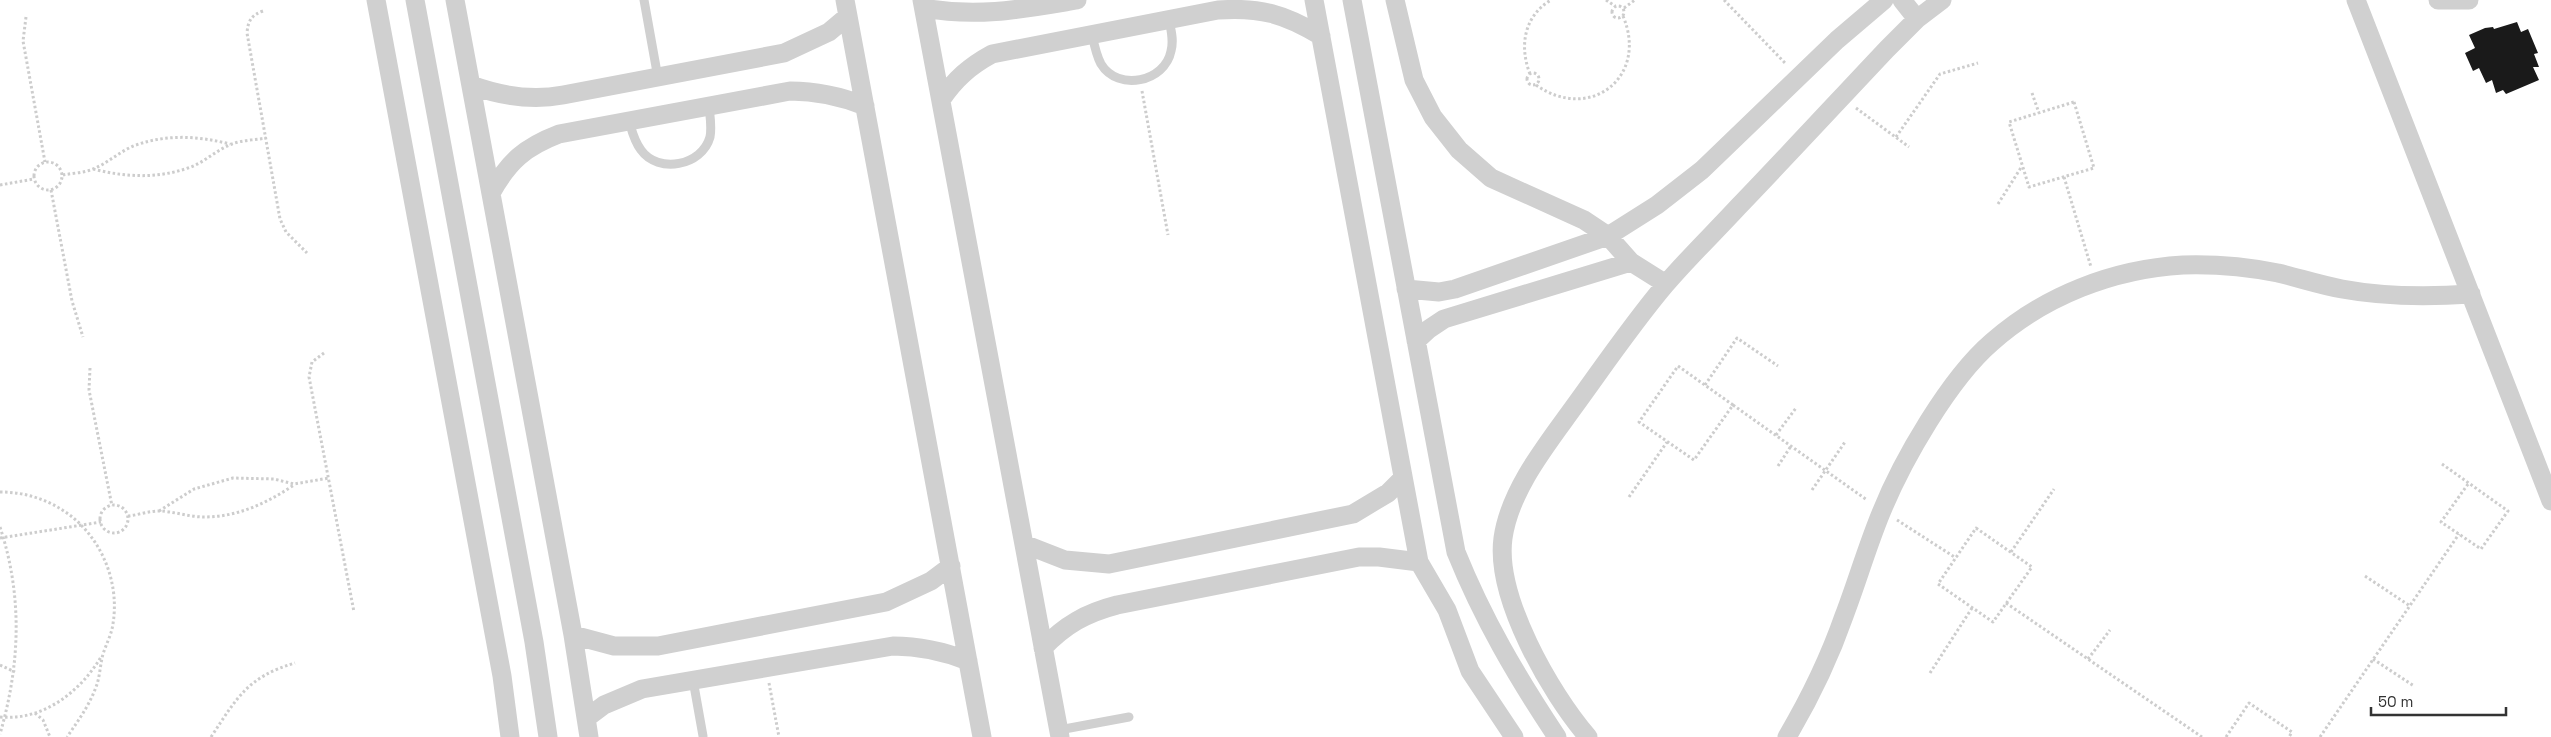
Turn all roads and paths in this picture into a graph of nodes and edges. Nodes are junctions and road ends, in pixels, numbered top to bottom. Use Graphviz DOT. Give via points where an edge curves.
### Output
graph roads {
  1 [pos="376,0"];
  2 [pos="415,0"];
  3 [pos="455,0"];
  4 [pos="644,0"];
  5 [pos="1077,0"];
  6 [pos="1314,0"];
  7 [pos="1352,0"];
  8 [pos="1395,0"];
  9 [pos="1551,0"];
  10 [pos="1606,0"];
  11 [pos="1635,0"];
  12 [pos="1724,0"];
  13 [pos="1902,0"];
  14 [pos="1942,0"];
  15 [pos="2356,0"];
  16 [pos="2438,0"];
  17 [pos="2469,0"];
  18 [pos="1880,1"];
  19 [pos="923,4"];
  20 [pos="1615,6"];
  21 [pos="847,8"];
  22 [pos="1624,8"];
  23 [pos="264,10"];
  24 [pos="1623,16"];
  25 [pos="26,17"];
  26 [pos="1917,19"];
  27 [pos="1169,20"];
  28 [pos="1092,34"];
  29 [pos="1321,36"];
  30 [pos="1978,63"];
  31 [pos="1530,74"];
  32 [pos="1799,77"];
  33 [pos="658,78"];
  34 [pos="1140,80"];
  35 [pos="471,85"];
  36 [pos="1536,85"];
  37 [pos="2032,93"];
  38 [pos="1841,98"];
  39 [pos="941,100"];
  40 [pos="709,106"];
  41 [pos="865,106"];
  42 [pos="2039,113"];
  43 [pos="629,121"];
  44 [pos="1896,137"];
  45 [pos="266,138"];
  46 [pos="231,144"];
  47 [pos="1909,147"];
  48 [pos="46,162"];
  49 [pos="2022,166"];
  50 [pos="93,169"];
  51 [pos="63,175"];
  52 [pos="2064,177"];
  53 [pos="34,179"];
  54 [pos="0,185"];
  55 [pos="51,190"];
  56 [pos="491,193"];
  57 [pos="1998,204"];
  58 [pos="1168,235"];
  59 [pos="1608,236"];
  60 [pos="307,253"];
  61 [pos="1631,262"];
  62 [pos="2096,282"];
  63 [pos="1666,284"];
  64 [pos="1406,289"];
  65 [pos="2470,294"];
  66 [pos="83,337"];
  67 [pos="1416,341"];
  68 [pos="324,353"];
  69 [pos="1778,366"];
  70 [pos="90,368"];
  71 [pos="1705,385"];
  72 [pos="1733,405"];
  73 [pos="1796,408"];
  74 [pos="1776,435"];
  75 [pos="1667,442"];
  76 [pos="1845,442"];
  77 [pos="1791,446"];
  78 [pos="2442,464"];
  79 [pos="1778,466"];
  80 [pos="1825,470"];
  81 [pos="329,478"];
  82 [pos="1403,478"];
  83 [pos="294,484"];
  84 [pos="2468,484"];
  85 [pos="2054,489"];
  86 [pos="1812,490"];
  87 [pos="0,492"];
  88 [pos="1629,497"];
  89 [pos="2551,502"];
  90 [pos="112,506"];
  91 [pos="159,511"];
  92 [pos="1882,511"];
  93 [pos="128,516"];
  94 [pos="101,522"];
  95 [pos="82,525"];
  96 [pos="0,527"];
  97 [pos="2459,534"];
  98 [pos="2,538"];
  99 [pos="1024,544"];
  100 [pos="2011,552"];
  101 [pos="1956,558"];
  102 [pos="1419,562"];
  103 [pos="950,566"];
  104 [pos="2364,576"];
  105 [pos="2006,603"];
  106 [pos="2410,606"];
  107 [pos="1972,608"];
  108 [pos="354,612"];
  109 [pos="2110,630"];
  110 [pos="574,635"];
  111 [pos="1044,648"];
  112 [pos="103,655"];
  113 [pos="2088,659"];
  114 [pos="2373,659"];
  115 [pos="968,661"];
  116 [pos="294,663"];
  117 [pos="0,665"];
  118 [pos="766,667"];
  119 [pos="15,672"];
  120 [pos="1930,672"];
  121 [pos="692,680"];
  122 [pos="2414,686"];
  123 [pos="34,713"];
  124 [pos="588,717"];
  125 [pos="1129,717"];
  126 [pos="0,718"];
  127 [pos="5,718"];
  128 [pos="0,734"];
  129 [pos="1059,734"];
  130 [pos="703,736"];
  131 [pos="50,737"];
  132 [pos="67,737"];
  133 [pos="211,737"];
  134 [pos="510,737"];
  135 [pos="548,737"];
  136 [pos="589,737"];
  137 [pos="778,737"];
  138 [pos="980,737"];
  139 [pos="1514,737"];
  140 [pos="1557,737"];
  141 [pos="1588,737"];
  142 [pos="1788,737"];
  143 [pos="2202,737"];
  144 [pos="2226,737"];
  145 [pos="2288,737"];
  146 [pos="2320,737"];
  1 -- 134 [label="street" via="502,676"];
  2 -- 135 [label="street" via="532,632"];
  3 -- 35 [label="street"];
  4 -- 33 [label="lane"];
  5 -- 19 [label="street" via="986,14 965,14"];
  6 -- 29 [label="street"];
  7 -- 64 [label="street"];
  8 -- 59 [label="street" via="1414,80 1433,118 1459,150 1491,178 1584,220"];
  9 -- 31 [label="path" via="1535,14 1524,36 1523,49"];
  10 -- 20 [label="path"];
  11 -- 22 [label="path"];
  12 -- 32 [label="path"];
  13 -- 26 [label="street"];
  14 -- 26 [label="street"];
  15 -- 65 [label="street"];
  16 -- 17 [label="street"];
  18 -- 32 [label="street"];
  19 -- 39 [label="street"];
  20 -- 22 [label="path"];
  20 -- 24 [label="path" via="1613,16"];
  21 -- 33 [label="street" via="829,32 784,53"];
  21 -- 41 [label="street"];
  22 -- 24 [label="path"];
  23 -- 45 [label="path" via="254,14 248,22 247,33"];
  24 -- 36 [label="path" via="1629,29 1630,51 1624,71 1615,83 1590,98 1576,100 1562,98"];
  25 -- 48 [label="path" via="23,41"];
  26 -- 38 [label="street"];
  27 -- 28 [label="street"];
  27 -- 29 [label="street" via="1245,8 1298,22"];
  27 -- 34 [label="lane" via="1171,52 1165,65 1154,75"];
  28 -- 34 [label="lane" via="1102,66 1119,78"];
  28 -- 39 [label="street" via="992,54 954,81"];
  29 -- 82 [label="street"];
  30 -- 44 [label="path" via="1940,74"];
  31 -- 36 [label="path" via="1527,77 1529,84"];
  31 -- 36 [label="path" via="1540,78"];
  32 -- 59 [label="street" via="1702,170 1657,205"];
  33 -- 35 [label="street" via="532,98 491,92"];
  34 -- 58 [label="path"];
  35 -- 56 [label="street"];
  37 -- 42 [label="path"];
  38 -- 44 [label="path"];
  38 -- 63 [label="street"];
  39 -- 99 [label="street"];
  40 -- 41 [label="street" via="799,91 841,96"];
  40 -- 43 [label="street"];
  40 -- 43 [label="lane" via="710,138 701,153 687,162 670,165 654,161 641,151"];
  41 -- 103 [label="street"];
  42 -- 49 [label="path" via="2009,122"];
  42 -- 52 [label="path" via="2074,102 2094,168"];
  43 -- 56 [label="street" via="559,134 537,142 502,173"];
  44 -- 47 [label="path"];
  45 -- 46 [label="path"];
  45 -- 60 [label="path" via="280,219 290,238"];
  46 -- 50 [label="path" via="196,164 165,174 117,175"];
  46 -- 50 [label="path" via="207,138 159,139 121,152"];
  48 -- 51 [label="path" via="58,164"];
  48 -- 53 [label="path" via="36,168"];
  49 -- 52 [label="path" via="2029,187"];
  49 -- 57 [label="path"];
  50 -- 51 [label="path"];
  51 -- 55 [label="path" via="61,182"];
  52 -- 62 [label="path"];
  53 -- 54 [label="path"];
  53 -- 55 [label="path" via="40,188"];
  55 -- 66 [label="path" via="72,301"];
  56 -- 110 [label="street"];
  59 -- 61 [label="street"];
  59 -- 64 [label="street" via="1455,289 1439,292"];
  61 -- 63 [label="street"];
  61 -- 67 [label="street" via="1444,319"];
  62 -- 65 [label="street" via="2142,269 2184,265 2277,273 2310,283 2370,293"];
  62 -- 92 [label="street" via="2060,296 1990,343 1925,427"];
  63 -- 141 [label="street" via="1568,415 1529,474 1512,507 1503,538 1504,573 1531,650 1554,691"];
  64 -- 67 [label="street"];
  65 -- 89 [label="street"];
  67 -- 140 [label="street" via="1456,552 1476,602"];
  68 -- 81 [label="path" via="317,356 309,369"];
  69 -- 71 [label="path" via="1737,338"];
  70 -- 90 [label="path" via="89,390"];
  71 -- 72 [label="path"];
  71 -- 75 [label="path" via="1678,366 1639,422"];
  72 -- 74 [label="path"];
  72 -- 75 [label="path" via="1694,460"];
  73 -- 74 [label="path"];
  74 -- 77 [label="path"];
  75 -- 88 [label="path"];
  76 -- 80 [label="path"];
  77 -- 79 [label="path"];
  77 -- 80 [label="path"];
  78 -- 84 [label="path"];
  80 -- 86 [label="path"];
  80 -- 92 [label="path"];
  81 -- 83 [label="path"];
  81 -- 108 [label="path"];
  82 -- 99 [label="street" via="1372,505 1353,514 1109,564 1065,560"];
  82 -- 102 [label="street"];
  83 -- 91 [label="path" via="233,478 194,489"];
  83 -- 91 [label="path" via="274,498 230,515 182,516"];
  84 -- 97 [label="path" via="2441,522"];
  84 -- 97 [label="path" via="2508,511 2481,549"];
  85 -- 100 [label="path"];
  87 -- 95 [label="path" via="38,498 62,509"];
  90 -- 93 [label="path" via="125,510"];
  90 -- 94 [label="path" via="105,509"];
  91 -- 93 [label="path"];
  92 -- 101 [label="path"];
  92 -- 142 [label="street" via="1828,658"];
  93 -- 94 [label="path" via="128,524 117,533 104,528"];
  94 -- 95 [label="path"];
  95 -- 98 [label="path"];
  95 -- 112 [label="path" via="99,547 110,573 113,619"];
  96 -- 98 [label="path"];
  97 -- 106 [label="path"];
  98 -- 119 [label="path" via="12,571 16,604"];
  99 -- 111 [label="street"];
  100 -- 101 [label="path" via="1976,528"];
  100 -- 105 [label="path" via="2032,567"];
  101 -- 107 [label="path" via="1938,584"];
  102 -- 111 [label="street" via="1359,558 1095,610 1058,632"];
  102 -- 139 [label="street" via="1447,610 1470,671"];
  103 -- 110 [label="street" via="931,581 886,602 658,646 614,646"];
  103 -- 115 [label="street"];
  104 -- 106 [label="path"];
  105 -- 107 [label="path" via="1993,622"];
  105 -- 113 [label="path"];
  106 -- 114 [label="path"];
  107 -- 120 [label="path"];
  109 -- 113 [label="path"];
  110 -- 124 [label="street"];
  111 -- 129 [label="street"];
  112 -- 123 [label="path" via="75,691"];
  112 -- 132 [label="path" via="97,686"];
  113 -- 143 [label="path"];
  114 -- 122 [label="path"];
  114 -- 146 [label="path"];
  115 -- 118 [label="street" via="919,646 893,646"];
  115 -- 138 [label="street"];
  116 -- 133 [label="path" via="253,682 237,698"];
  117 -- 119 [label="path"];
  118 -- 121 [label="street"];
  118 -- 137 [label="path"];
  119 -- 127 [label="path"];
  121 -- 124 [label="street" via="622,695"];
  121 -- 130 [label="lane"];
  123 -- 127 [label="path"];
  123 -- 131 [label="path" via="43,720"];
  124 -- 136 [label="street"];
  125 -- 129 [label="lane"];
  126 -- 127 [label="path"];
  127 -- 128 [label="path"];
  144 -- 145 [label="path" via="2249,702 2292,732"];
}
